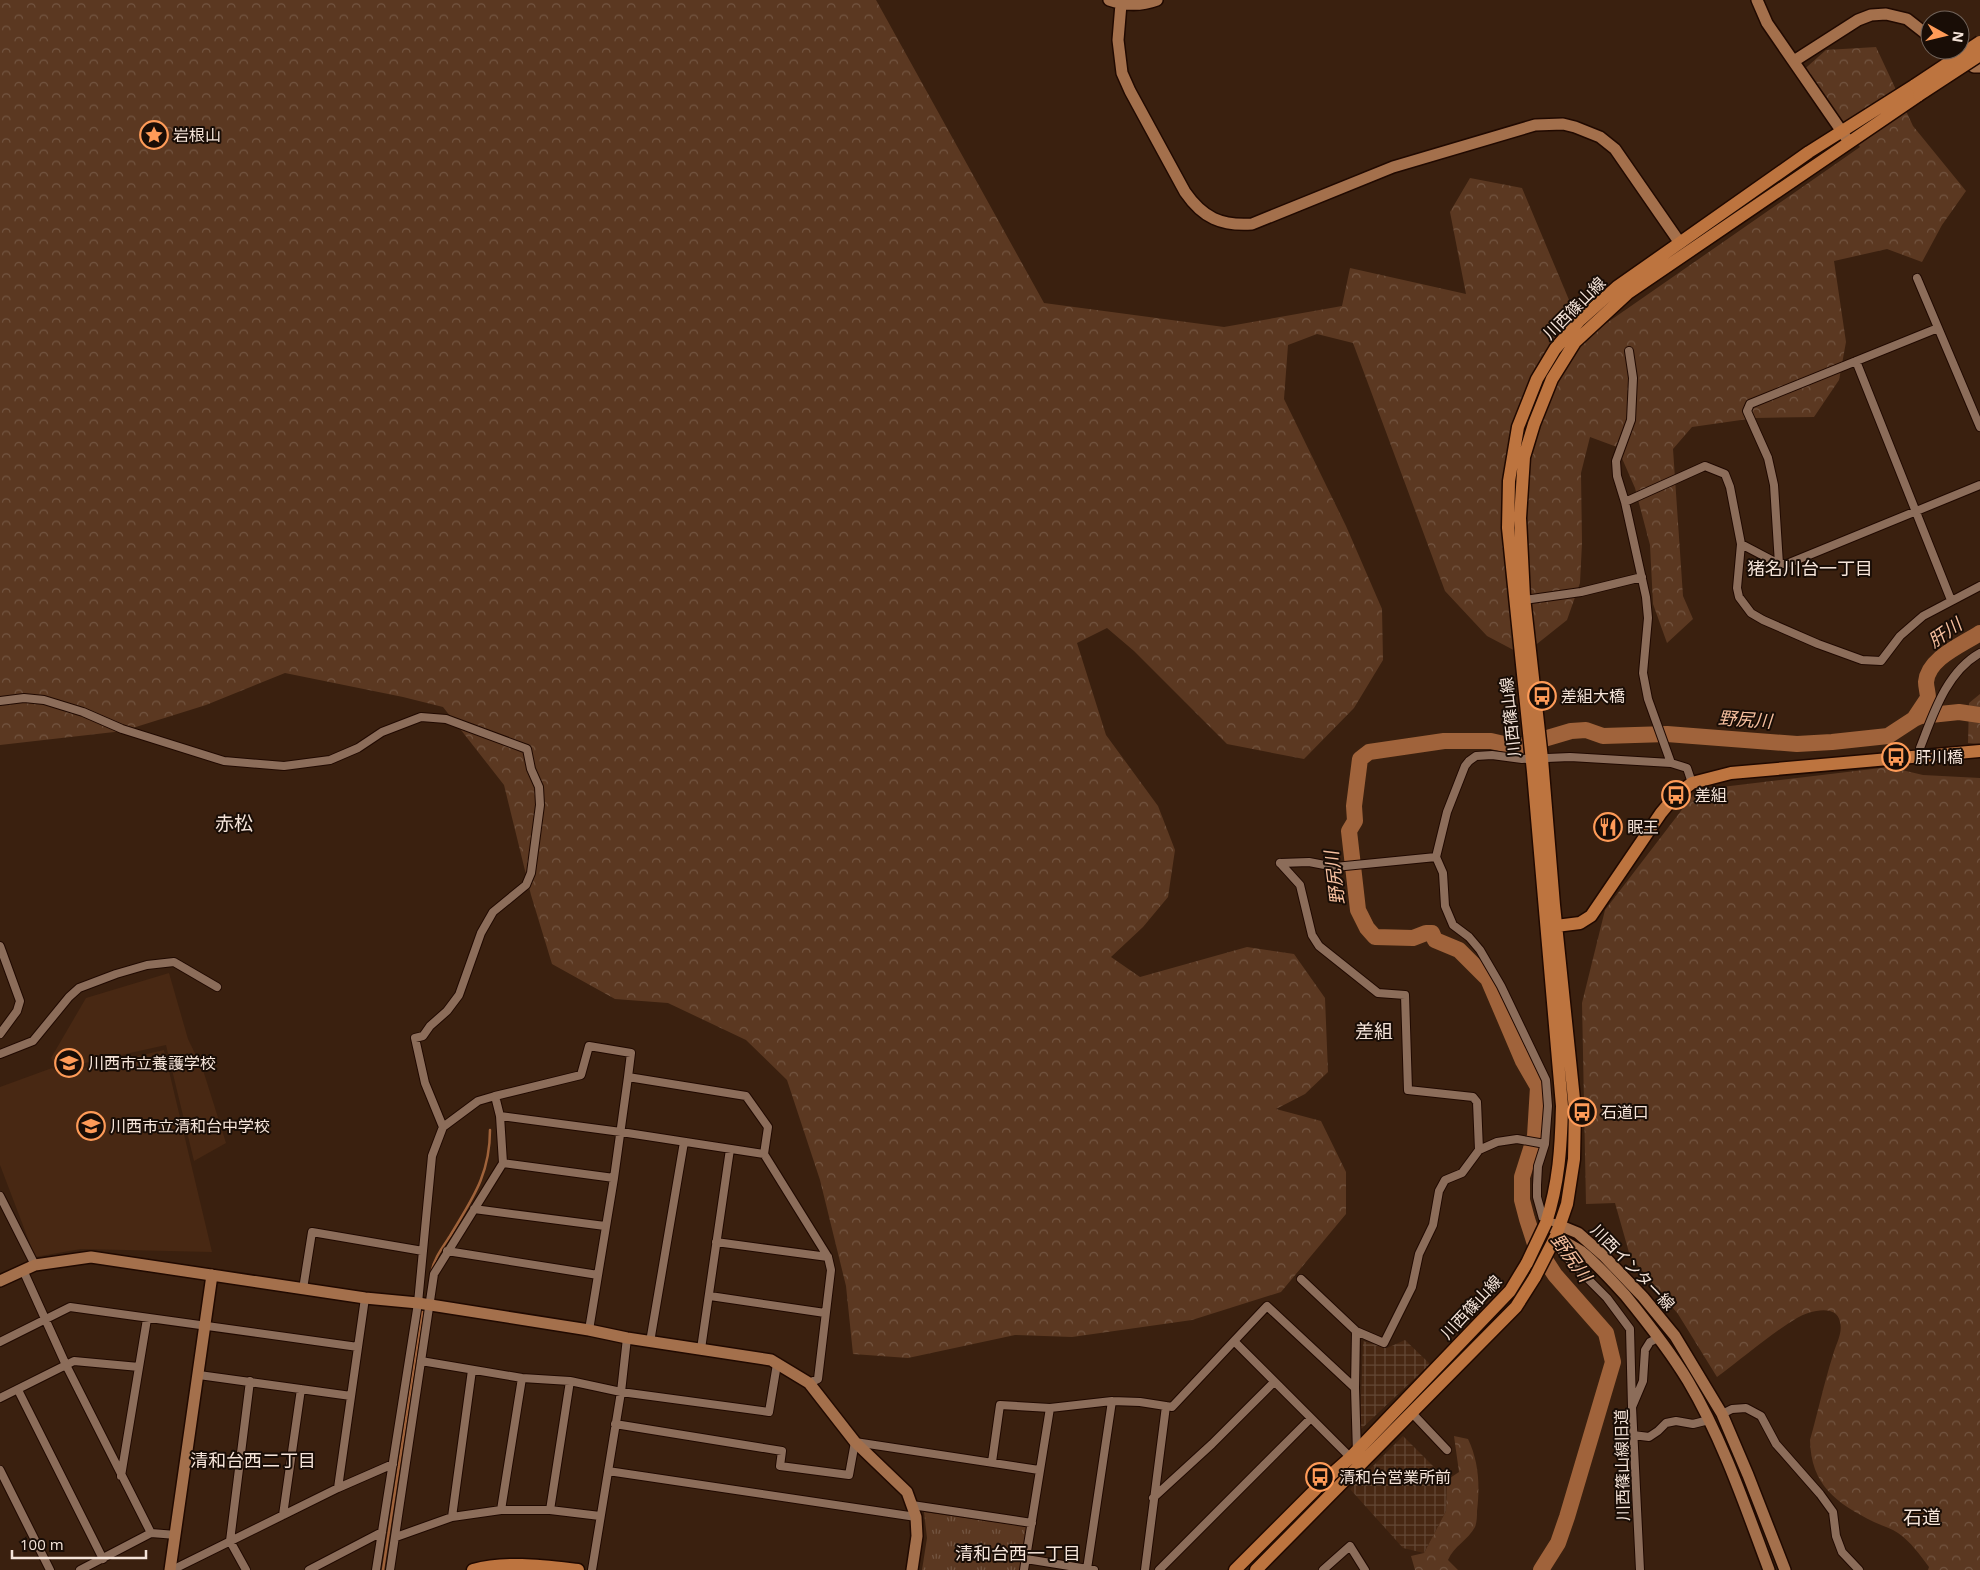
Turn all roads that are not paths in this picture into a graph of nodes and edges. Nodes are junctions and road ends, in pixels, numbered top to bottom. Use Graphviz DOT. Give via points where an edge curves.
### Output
graph roads {
  1 [pos="1109,0"];
  2 [pos="1157,0"];
  3 [pos="1757,0"];
  4 [pos="1121,4"];
  5 [pos="1920,29"];
  6 [pos="1980,42"];
  7 [pos="1980,55"];
  8 [pos="1962,60"];
  9 [pos="1794,61"];
  10 [pos="1980,67"];
  11 [pos="1917,90"];
  12 [pos="1842,131"];
  13 [pos="1849,142"];
  14 [pos="1680,243"];
  15 [pos="1917,278"];
  16 [pos="1938,328"];
  17 [pos="1629,351"];
  18 [pos="1856,361"];
  19 [pos="1980,427"];
  20 [pos="1980,485"];
  21 [pos="1625,502"];
  22 [pos="1916,511"];
  23 [pos="1741,544"];
  24 [pos="1780,564"];
  25 [pos="1642,577"];
  26 [pos="1980,586"];
  27 [pos="1524,600"];
  28 [pos="1951,600"];
  29 [pos="1980,653"];
  30 [pos="0,701"];
  31 [pos="1533,728"];
  32 [pos="1980,751"];
  33 [pos="1536,755"];
  34 [pos="1920,756"];
  35 [pos="1671,763"];
  36 [pos="1692,783"];
  37 [pos="1436,857"];
  38 [pos="1551,927"];
  39 [pos="0,946"];
  40 [pos="217,987"];
  41 [pos="0,1034"];
  42 [pos="0,1054"];
  43 [pos="628,1077"];
  44 [pos="495,1096"];
  45 [pos="500,1116"];
  46 [pos="443,1127"];
  47 [pos="620,1132"];
  48 [pos="684,1142"];
  49 [pos="1543,1144"];
  50 [pos="730,1149"];
  51 [pos="1479,1150"];
  52 [pos="764,1154"];
  53 [pos="503,1163"];
  54 [pos="614,1178"];
  55 [pos="0,1196"];
  56 [pos="474,1209"];
  57 [pos="1546,1223"];
  58 [pos="605,1226"];
  59 [pos="1558,1231"];
  60 [pos="716,1242"];
  61 [pos="423,1251"];
  62 [pos="447,1252"];
  63 [pos="828,1257"];
  64 [pos="35,1265"];
  65 [pos="24,1270"];
  66 [pos="212,1275"];
  67 [pos="598,1275"];
  68 [pos="1301,1279"];
  69 [pos="0,1281"];
  70 [pos="303,1289"];
  71 [pos="710,1296"];
  72 [pos="365,1298"];
  73 [pos="418,1303"];
  74 [pos="430,1306"];
  75 [pos="826,1313"];
  76 [pos="147,1318"];
  77 [pos="45,1320"];
  78 [pos="205,1326"];
  79 [pos="589,1330"];
  80 [pos="1356,1331"];
  81 [pos="626,1338"];
  82 [pos="1658,1338"];
  83 [pos="1234,1341"];
  84 [pos="0,1342"];
  85 [pos="650,1342"];
  86 [pos="358,1347"];
  87 [pos="701,1349"];
  88 [pos="421,1361"];
  89 [pos="777,1364"];
  90 [pos="66,1365"];
  91 [pos="139,1367"];
  92 [pos="472,1370"];
  93 [pos="199,1375"];
  94 [pos="522,1378"];
  95 [pos="250,1381"];
  96 [pos="570,1381"];
  97 [pos="1274,1382"];
  98 [pos="808,1383"];
  99 [pos="1355,1388"];
  100 [pos="301,1389"];
  101 [pos="18,1390"];
  102 [pos="621,1392"];
  103 [pos="351,1396"];
  104 [pos="0,1398"];
  105 [pos="1112,1401"];
  106 [pos="1166,1406"];
  107 [pos="1632,1407"];
  108 [pos="1050,1408"];
  109 [pos="1411,1412"];
  110 [pos="1722,1414"];
  111 [pos="1311,1418"];
  112 [pos="1709,1420"];
  113 [pos="615,1424"];
  114 [pos="1633,1435"];
  115 [pos="855,1442"];
  116 [pos="1443,1449"];
  117 [pos="1355,1458"];
  118 [pos="992,1462"];
  119 [pos="393,1464"];
  120 [pos="0,1470"];
  121 [pos="1039,1470"];
  122 [pos="608,1471"];
  123 [pos="121,1476"];
  124 [pos="338,1488"];
  125 [pos="1153,1498"];
  126 [pos="912,1505"];
  127 [pos="501,1510"];
  128 [pos="550,1510"];
  129 [pos="283,1515"];
  130 [pos="600,1516"];
  131 [pos="452,1517"];
  132 [pos="916,1517"];
  133 [pos="1032,1523"];
  134 [pos="382,1532"];
  135 [pos="152,1533"];
  136 [pos="176,1535"];
  137 [pos="396,1537"];
  138 [pos="230,1541"];
  139 [pos="103,1558"];
  140 [pos="1026,1559"];
  141 [pos="1090,1569"];
  142 [pos="50,1570"];
  143 [pos="80,1570"];
  144 [pos="171,1570"];
  145 [pos="246,1570"];
  146 [pos="309,1570"];
  147 [pos="376,1570"];
  148 [pos="390,1570"];
  149 [pos="473,1570"];
  150 [pos="578,1570"];
  151 [pos="592,1570"];
  152 [pos="912,1570"];
  153 [pos="1024,1570"];
  154 [pos="1145,1570"];
  155 [pos="1159,1570"];
  156 [pos="1236,1570"];
  157 [pos="1256,1570"];
  158 [pos="1323,1570"];
  159 [pos="1365,1570"];
  160 [pos="1640,1570"];
  161 [pos="1769,1570"];
  162 [pos="1784,1570"];
  163 [pos="1859,1570"];
  1 -- 4 [label="street"];
  2 -- 4 [label="street" via="1148,4"];
  3 -- 9 [label="street" via="1767,23"];
  4 -- 14 [label="street" via="1118,40 1122,73 1184,192 1192,203 1213,219 1252,224 1393,167 1535,126 1563,124 1600,137 1616,150"];
  5 -- 9 [label="street" via="1907,19 1886,14 1871,15"];
  6 -- 11 [label="main road, 川西篠山線, bridge"];
  7 -- 11 [label="main road, 川西篠山線, bridge"];
  8 -- 10 [label="street"];
  9 -- 12 [label="street"];
  11 -- 12 [label="main road, 川西篠山線"];
  11 -- 13 [label="main road, 川西篠山線"];
  12 -- 13 [label="street"];
  12 -- 14 [label="main road, 川西篠山線"];
  13 -- 27 [label="main road, 川西篠山線" via="1628,292 1574,342 1552,379 1524,457 1520,518"];
  14 -- 31 [label="main road, 川西篠山線" via="1617,287 1554,349 1537,379 1518,427 1509,481 1508,528"];
  15 -- 16 [label="street"];
  16 -- 18 [label="street"];
  16 -- 19 [label="street"];
  17 -- 21 [label="street" via="1633,378 1631,420 1616,461"];
  18 -- 22 [label="street"];
  18 -- 24 [label="street" via="1750,404 1747,411 1768,458 1774,485"];
  20 -- 22 [label="street"];
  21 -- 23 [label="street" via="1705,466 1717,470 1725,474 1730,487"];
  21 -- 25 [label="street"];
  22 -- 24 [label="street" via="1788,564"];
  22 -- 28 [label="street"];
  23 -- 24 [label="street"];
  23 -- 28 [label="street" via="1737,588 1751,613 1862,660 1881,661 1900,636 1923,616"];
  25 -- 27 [label="street" via="1581,592"];
  25 -- 35 [label="street" via="1648,618 1643,673 1648,699"];
  26 -- 28 [label="street"];
  27 -- 31 [label="main road, 川西篠山線"];
  29 -- 34 [label="street" via="1957,673 1936,705"];
  30 -- 46 [label="street" via="44,700 224,761 284,766 330,760 358,748 382,732 421,717 446,719 527,750 539,787 540,805 531,873 526,885 493,912 481,933 459,995 423,1036 415,1038 425,1083"];
  31 -- 33 [label="main road, 川西篠山線"];
  32 -- 34 [label="main road"];
  33 -- 35 [label="street"];
  33 -- 37 [label="street" via="1476,756 1468,761 1446,812"];
  33 -- 38 [label="main road, 川西篠山線"];
  34 -- 36 [label="main road" via="1731,772"];
  35 -- 36 [label="street" via="1687,768"];
  36 -- 38 [label="main road" via="1676,795 1661,813 1591,916 1580,923"];
  37 -- 49 [label="street" via="1443,873 1445,906 1453,925 1470,937 1480,950 1546,1080 1548,1106"];
  37 -- 51 [label="street" via="1335,867 1309,862 1280,863 1300,885 1312,935 1319,946 1378,993 1405,995 1408,1090 1473,1097 1477,1102"];
  38 -- 57 [label="main road, 川西篠山線" via="1562,1106 1561,1159"];
  38 -- 59 [label="main road, 川西篠山線" via="1575,1110 1574,1159 1568,1204"];
  39 -- 41 [label="street" via="20,1001 17,1011"];
  40 -- 42 [label="street" via="174,962 116,974 79,988 33,1041"];
  43 -- 44 [label="street" via="631,1053 589,1046 581,1075"];
  43 -- 47 [label="street"];
  43 -- 52 [label="street" via="746,1096 768,1127"];
  44 -- 45 [label="street"];
  44 -- 46 [label="street" via="478,1101"];
  45 -- 47 [label="street"];
  45 -- 53 [label="street"];
  46 -- 61 [label="street" via="432,1156"];
  47 -- 48 [label="street"];
  47 -- 54 [label="street"];
  48 -- 50 [label="street"];
  48 -- 85 [label="street"];
  49 -- 51 [label="street" via="1517,1139 1497,1142"];
  49 -- 107 [label="street" via="1537,1185 1543,1221 1548,1234 1568,1259 1607,1298 1630,1329"];
  50 -- 52 [label="street"];
  50 -- 60 [label="street"];
  51 -- 80 [label="street" via="1462,1174 1445,1180 1438,1191 1432,1225 1419,1254 1412,1287 1384,1343"];
  52 -- 63 [label="street"];
  53 -- 54 [label="street"];
  53 -- 56 [label="street"];
  54 -- 58 [label="street"];
  55 -- 64 [label="street"];
  56 -- 58 [label="street"];
  56 -- 62 [label="street"];
  57 -- 59 [label="street, 川西インター線"];
  57 -- 117 [label="main road, 川西篠山線, bridge" via="1510,1291"];
  58 -- 67 [label="street"];
  59 -- 82 [label="street, 川西インター線" via="1624,1294"];
  59 -- 109 [label="main road, 川西篠山線, bridge" via="1516,1307"];
  59 -- 110 [label="street, 川西インター線" via="1578,1233 1643,1297 1675,1336"];
  60 -- 63 [label="street"];
  60 -- 71 [label="street"];
  61 -- 70 [label="street" via="312,1232"];
  61 -- 73 [label="street"];
  62 -- 67 [label="street"];
  62 -- 74 [label="street" via="434,1274"];
  63 -- 75 [label="street" via="831,1270"];
  64 -- 65 [label="street"];
  64 -- 66 [label="street" via="91,1257"];
  65 -- 69 [label="street"];
  65 -- 77 [label="street"];
  66 -- 70 [label="street"];
  66 -- 78 [label="street"];
  67 -- 79 [label="street"];
  68 -- 80 [label="street"];
  70 -- 72 [label="street"];
  71 -- 75 [label="street"];
  71 -- 87 [label="street"];
  72 -- 73 [label="street"];
  72 -- 86 [label="street"];
  73 -- 74 [label="street"];
  73 -- 119 [label="street"];
  74 -- 79 [label="street"];
  74 -- 88 [label="street"];
  75 -- 98 [label="street" via="818,1379"];
  76 -- 77 [label="street" via="70,1307"];
  76 -- 78 [label="street"];
  76 -- 91 [label="street"];
  77 -- 84 [label="street"];
  77 -- 90 [label="street"];
  78 -- 86 [label="street"];
  78 -- 93 [label="street"];
  79 -- 81 [label="street"];
  80 -- 99 [label="street"];
  81 -- 85 [label="street"];
  81 -- 102 [label="street"];
  82 -- 107 [label="street, 川西篠山線旧道" via="1645,1350 1643,1381"];
  82 -- 112 [label="street, 川西インター線"];
  83 -- 97 [label="street"];
  83 -- 99 [label="street" via="1267,1306"];
  83 -- 106 [label="street" via="1172,1406"];
  85 -- 87 [label="street"];
  86 -- 103 [label="street"];
  87 -- 89 [label="street" via="771,1360"];
  88 -- 92 [label="street"];
  88 -- 137 [label="street"];
  89 -- 98 [label="street"];
  89 -- 102 [label="street" via="769,1412"];
  90 -- 91 [label="street" via="74,1361"];
  90 -- 101 [label="street"];
  90 -- 123 [label="street"];
  91 -- 123 [label="street"];
  92 -- 94 [label="street"];
  92 -- 131 [label="street"];
  93 -- 95 [label="street"];
  93 -- 136 [label="street"];
  94 -- 96 [label="street"];
  94 -- 127 [label="street"];
  95 -- 100 [label="street"];
  95 -- 138 [label="street"];
  96 -- 102 [label="street"];
  96 -- 128 [label="street"];
  97 -- 111 [label="street"];
  97 -- 125 [label="street"];
  98 -- 115 [label="street"];
  99 -- 117 [label="street"];
  100 -- 103 [label="street"];
  100 -- 129 [label="street"];
  101 -- 104 [label="street"];
  101 -- 139 [label="street"];
  102 -- 113 [label="street"];
  103 -- 124 [label="street"];
  105 -- 106 [label="street"];
  105 -- 108 [label="street"];
  105 -- 141 [label="street"];
  106 -- 125 [label="street"];
  107 -- 114 [label="street, 川西篠山線旧道"];
  108 -- 118 [label="street" via="1000,1405"];
  108 -- 121 [label="street"];
  109 -- 116 [label="street"];
  109 -- 117 [label="main road, 川西篠山線"];
  110 -- 162 [label="street, 川西インター線"];
  110 -- 163 [label="street" via="1746,1408 1760,1416 1776,1444 1833,1512 1842,1552"];
  111 -- 117 [label="street"];
  111 -- 155 [label="street"];
  112 -- 114 [label="street" via="1693,1424 1676,1421 1666,1423 1649,1437"];
  112 -- 161 [label="street, 川西インター線"];
  113 -- 115 [label="street" via="782,1450 780,1466 849,1475"];
  113 -- 122 [label="street"];
  114 -- 160 [label="street, 川西篠山線旧道"];
  115 -- 118 [label="street"];
  115 -- 126 [label="street" via="907,1492"];
  117 -- 156 [label="main road, 川西篠山線" via="1324,1482"];
  117 -- 157 [label="main road, 川西篠山線"];
  118 -- 121 [label="street"];
  119 -- 124 [label="street"];
  119 -- 134 [label="street"];
  120 -- 142 [label="street"];
  121 -- 133 [label="street"];
  122 -- 130 [label="street"];
  122 -- 132 [label="street"];
  123 -- 135 [label="street"];
  124 -- 129 [label="street"];
  125 -- 154 [label="street"];
  126 -- 132 [label="street"];
  126 -- 133 [label="street"];
  127 -- 128 [label="street"];
  127 -- 131 [label="street"];
  128 -- 130 [label="street"];
  129 -- 138 [label="street"];
  130 -- 151 [label="street"];
  131 -- 137 [label="street"];
  132 -- 152 [label="street"];
  133 -- 140 [label="street"];
  134 -- 146 [label="street"];
  134 -- 147 [label="street"];
  135 -- 136 [label="street"];
  135 -- 139 [label="street"];
  136 -- 144 [label="street"];
  137 -- 148 [label="street"];
  138 -- 144 [label="street"];
  138 -- 145 [label="street"];
  139 -- 143 [label="street"];
  140 -- 141 [label="street"];
  140 -- 153 [label="street"];
  149 -- 150 [label="main road" via="510,1565"];
  158 -- 159 [label="street" via="1350,1546"];
}
